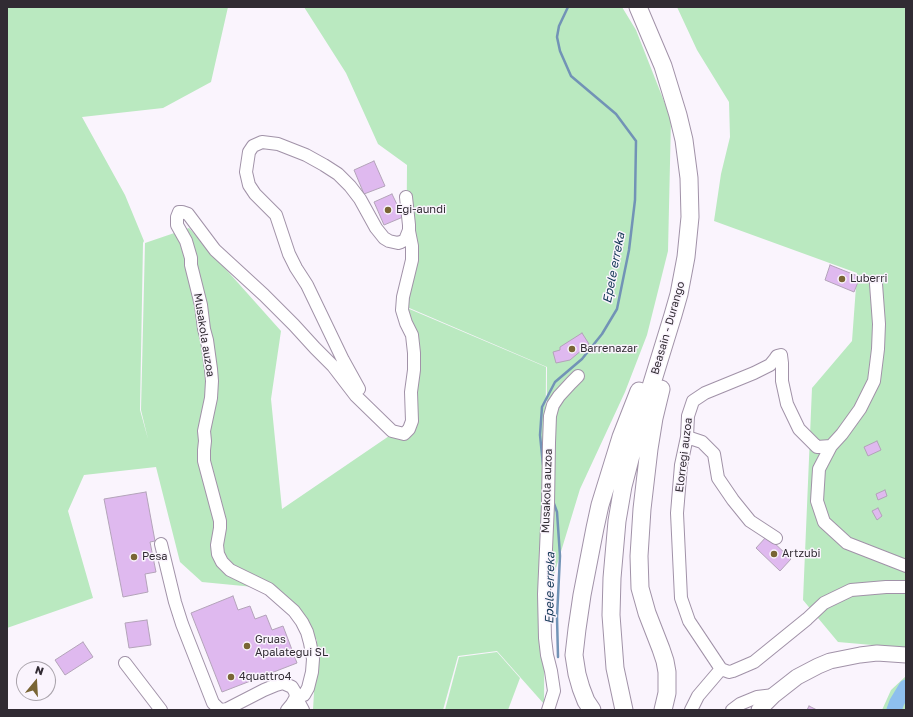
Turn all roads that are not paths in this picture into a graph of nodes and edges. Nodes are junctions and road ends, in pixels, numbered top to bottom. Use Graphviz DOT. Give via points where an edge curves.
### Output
graph roads {
  1 [pos="638,7"];
  2 [pos="406,197"];
  3 [pos="409,231"];
  4 [pos="686,257"];
  5 [pos="876,284"];
  6 [pos="578,376"];
  7 [pos="363,401"];
  8 [pos="686,436"];
  9 [pos="831,446"];
  10 [pos="776,538"];
  11 [pos="161,544"];
  12 [pos="906,566"];
  13 [pos="906,587"];
  14 [pos="615,652"];
  15 [pos="906,655"];
  16 [pos="125,663"];
  17 [pos="721,669"];
  18 [pos="774,694"];
  19 [pos="296,698"];
  20 [pos="664,709"];
  21 [pos="161,710"];
  22 [pos="222,710"];
  23 [pos="287,710"];
  24 [pos="303,710"];
  25 [pos="548,710"];
  26 [pos="592,710"];
  27 [pos="624,710"];
  28 [pos="633,710"];
  29 [pos="691,710"];
  30 [pos="732,710"];
  31 [pos="759,710"];
  1 -- 4 [label="highway, Beasain - Durango" via="663,66 684,140 689,178 690,217"];
  2 -- 3 [label="street, Musakola auzoa"];
  3 -- 7 [label="street, Musakola auzoa" via="412,260 402,310 412,335 414,353 412,421 409,429 404,434 392,431"];
  3 -- 7 [label="street, Musakola auzoa" via="405,240 398,243 384,238 350,186 338,174 306,155 278,144 262,142 253,146 249,152 246,172 248,185 276,215 289,254 361,391"];
  4 -- 14 [label="highway, Beasain - Durango" via="673,315 636,437 620,503 612,578 611,615"];
  4 -- 20 [label="highway" via="684,299 654,418 649,449 639,556 640,588 667,672"];
  4 -- 26 [label="highway" via="621,437 595,528 574,655 577,674 586,701"];
  5 -- 9 [label="street" via="879,324 874,381 860,409"];
  6 -- 25 [label="street, Musakola auzoa" via="559,396 550,416 544,594 545,638 554,690"];
  7 -- 19 [label="street, Musakola auzoa" via="287,318 215,250 188,214 179,212 177,225 186,241 191,258 211,369 211,398 204,431 204,462 220,520 218,553 230,570 273,592 302,622 310,643 312,672 304,695"];
  8 -- 9 [label="street, Elorregi auzoa" via="693,401 705,393 754,374 770,365 776,356 781,355 785,396 798,429 817,447"];
  8 -- 10 [label="street" via="702,442 714,454 718,478 733,500 750,521"];
  8 -- 17 [label="street, Elorregi auzoa" via="677,513 681,598 688,621"];
  9 -- 12 [label="street" via="819,469 817,501 824,522 847,543"];
  11 -- 22 [label="street" via="174,602 182,624 213,703"];
  13 -- 17 [label="street" via="851,590 824,603 754,662 729,672"];
  14 -- 27 [label="highway" via="615,668"];
  14 -- 28 [label="highway"];
  15 -- 18 [label="main road" via="877,653 830,661 797,677"];
  16 -- 21 [label="street"];
  17 -- 29 [label="street" via="698,696"];
  18 -- 30 [label="street" via="757,696"];
  18 -- 31 [label="main road"];
  19 -- 22 [label="street" via="292,687 284,683"];
  19 -- 23 [label="street, Musakola auzoa"];
  19 -- 24 [label="street"];
}
